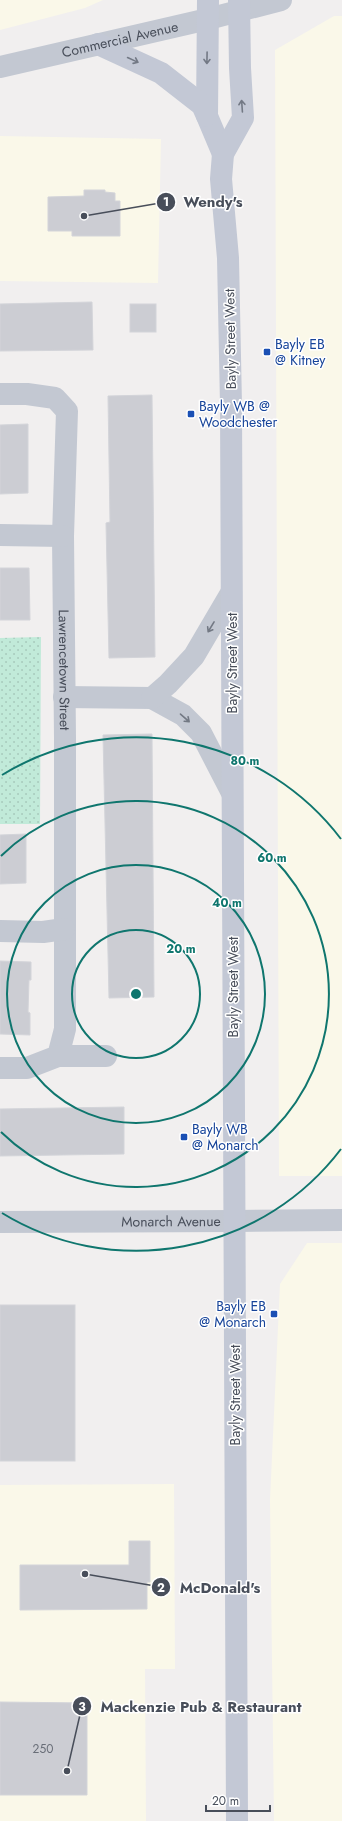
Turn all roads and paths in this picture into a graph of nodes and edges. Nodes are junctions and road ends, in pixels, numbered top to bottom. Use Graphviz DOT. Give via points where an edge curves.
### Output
graph roads {
  1 [pos="281,0"];
  2 [pos="239,5"];
  3 [pos="208,10"];
  4 [pos="98,44"];
  5 [pos="0,67"];
  6 [pos="208,116"];
  7 [pos="223,154"];
  8 [pos="0,394"];
  9 [pos="0,535"];
  10 [pos="63,536"];
  11 [pos="232,593"];
  12 [pos="64,697"];
  13 [pos="152,698"];
  14 [pos="232,793"];
  15 [pos="64,929"];
  16 [pos="0,931"];
  17 [pos="58,1056"];
  18 [pos="106,1056"];
  19 [pos="0,1068"];
  20 [pos="342,1220"];
  21 [pos="235,1221"];
  22 [pos="0,1222"];
  23 [pos="237,1821"];
  1 -- 2 [label="street, Commercial Avenue"];
  2 -- 3 [label="street, Commercial Avenue"];
  7 -- 2 [label="main road, Bayly Street West, one-way" via="243,118"];
  3 -- 4 [label="street, Commercial Avenue"];
  3 -- 6 [label="main road, Bayly Street West, one-way"];
  4 -- 5 [label="street, Commercial Avenue"];
  4 -- 6 [label="main road, one-way" via="161,73 202,105"];
  6 -- 7 [label="main road, Bayly Street West"];
  7 -- 11 [label="main road, Bayly Street West" via="221,179 228,258"];
  8 -- 10 [label="street, Lawrencetown Street" via="55,398 67,411"];
  9 -- 10 [label="street"];
  10 -- 12 [label="street, Lawrencetown Street"];
  11 -- 13 [label="street, one-way" via="194,656"];
  11 -- 14 [label="main road, Bayly Street West"];
  12 -- 13 [label="street"];
  12 -- 15 [label="street, Lawrencetown Street"];
  13 -- 14 [label="street, one-way" via="183,714 201,733"];
  14 -- 21 [label="main road, Bayly Street West"];
  15 -- 16 [label="street" via="43,932"];
  15 -- 17 [label="street, Lawrencetown Street" via="65,1029"];
  17 -- 18 [label="street"];
  17 -- 19 [label="street" via="27,1068"];
  20 -- 21 [label="street, Monarch Avenue"];
  21 -- 22 [label="street, Monarch Avenue"];
  21 -- 23 [label="main road, Bayly Street West"];
}
